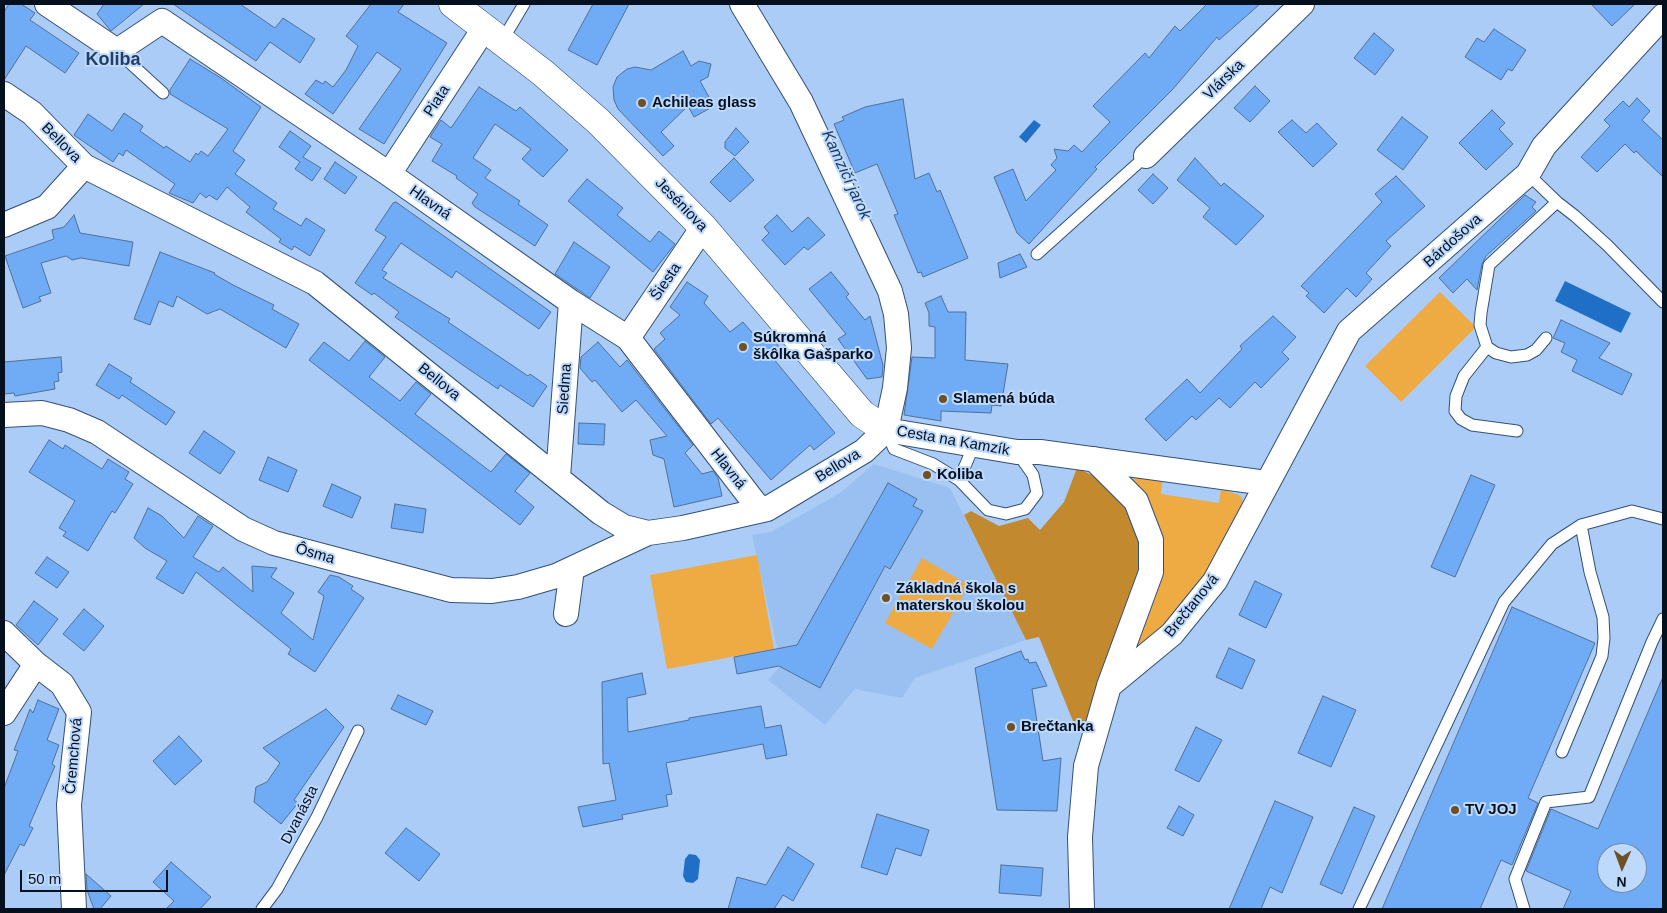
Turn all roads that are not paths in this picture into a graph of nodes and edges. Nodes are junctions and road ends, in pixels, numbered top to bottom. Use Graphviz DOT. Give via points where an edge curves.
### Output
graph roads {
  1 [pos="47,4"];
  2 [pos="453,4"];
  3 [pos="524,4"];
  4 [pos="742,4"];
  5 [pos="1302,4"];
  6 [pos="162,13"];
  7 [pos="1663,16"];
  8 [pos="493,34"];
  9 [pos="117,51"];
  10 [pos="163,93"];
  11 [pos="4,94"];
  12 [pos="1146,156"];
  13 [pos="84,166"];
  14 [pos="389,174"];
  15 [pos="1528,174"];
  16 [pos="1556,202"];
  17 [pos="4,225"];
  18 [pos="704,227"];
  19 [pos="1037,254"];
  20 [pos="571,302"];
  21 [pos="1663,302"];
  22 [pos="628,338"];
  23 [pos="1546,338"];
  24 [pos="1487,347"];
  25 [pos="4,416"];
  26 [pos="886,430"];
  27 [pos="1517,431"];
  28 [pos="974,445"];
  29 [pos="1017,452"];
  30 [pos="1094,460"];
  31 [pos="558,477"];
  32 [pos="959,480"];
  33 [pos="1266,483"];
  34 [pos="767,509"];
  35 [pos="1663,519"];
  36 [pos="1581,525"];
  37 [pos="648,533"];
  38 [pos="564,572"];
  39 [pos="566,614"];
  40 [pos="1663,619"];
  41 [pos="4,634"];
  42 [pos="36,664"];
  43 [pos="1109,686"];
  44 [pos="4,714"];
  45 [pos="358,732"];
  46 [pos="1562,752"];
  47 [pos="74,909"];
  48 [pos="262,909"];
  49 [pos="1082,909"];
  50 [pos="1359,909"];
  51 [pos="1524,909"];
  1 -- 9 [label="street"];
  2 -- 8 [label="street, Jeséniova"];
  3 -- 8 [label="lane"];
  4 -- 26 [label="street, Cesta na Kamzík" via="801,102 890,291 899,348"];
  5 -- 12 [label="street, Vlárska"];
  6 -- 9 [label="street, Hlavná"];
  6 -- 14 [label="street, Hlavná"];
  7 -- 15 [label="street, Bárdošova" via="1544,146"];
  8 -- 14 [label="street, Piata"];
  8 -- 18 [label="street, Jeséniova" via="598,120"];
  9 -- 10 [label="lane"];
  11 -- 13 [label="street, Bellova" via="32,113"];
  12 -- 19 [label="lane"];
  13 -- 17 [label="street" via="47,207"];
  13 -- 31 [label="street, Bellova" via="315,282"];
  14 -- 20 [label="street, Hlavná"];
  15 -- 16 [label="lane"];
  15 -- 33 [label="street, Bárdošova" via="1349,332"];
  16 -- 21 [label="lane" via="1607,244"];
  16 -- 24 [label="lane" via="1489,265 1480,325"];
  18 -- 22 [label="street, Šiesta"];
  18 -- 26 [label="street, Jeséniova" via="862,414"];
  20 -- 22 [label="street, Hlavná"];
  20 -- 31 [label="street, Siedma"];
  22 -- 34 [label="street, Hlavná" via="757,506"];
  23 -- 24 [label="lane" via="1536,350 1519,356 1496,353"];
  24 -- 27 [label="lane" via="1464,376 1456,396 1455,411 1472,425"];
  25 -- 38 [label="street, Ôsma" via="42,413 90,429 243,529 283,545 451,590 492,591 518,587"];
  26 -- 28 [label="street, Cesta na Kamzík"];
  26 -- 32 [label="lane" via="894,449 933,464"];
  26 -- 34 [label="street, Bellova" via="864,451"];
  28 -- 29 [label="street, Cesta na Kamzík"];
  28 -- 32 [label="lane"];
  29 -- 30 [label="street, Cesta na Kamzík"];
  29 -- 32 [label="lane" via="1033,475 1037,493 1026,509 1006,514 988,510"];
  30 -- 33 [label="street, Cesta na Kamzík"];
  30 -- 43 [label="street" via="1136,501 1151,540 1152,572"];
  31 -- 37 [label="street, Bellova" via="612,521"];
  33 -- 43 [label="street, Brečtanová" via="1215,581 1172,634"];
  34 -- 37 [label="street, Bellova" via="692,527"];
  35 -- 36 [label="lane" via="1632,511"];
  36 -- 46 [label="lane" via="1604,638 1602,656"];
  36 -- 50 [label="lane" via="1552,544 1504,602"];
  37 -- 38 [label="street, Ôsma"];
  38 -- 39 [label="street"];
  40 -- 51 [label="lane" via="1589,797 1546,802 1515,879"];
  41 -- 42 [label="street, Čremchová"];
  42 -- 44 [label="street"];
  42 -- 47 [label="street, Čremchová" via="62,684 79,712 69,805"];
  43 -- 49 [label="street" via="1084,776 1080,837"];
  45 -- 48 [label="lane, Dvanásta" via="317,817 277,889"];
}
